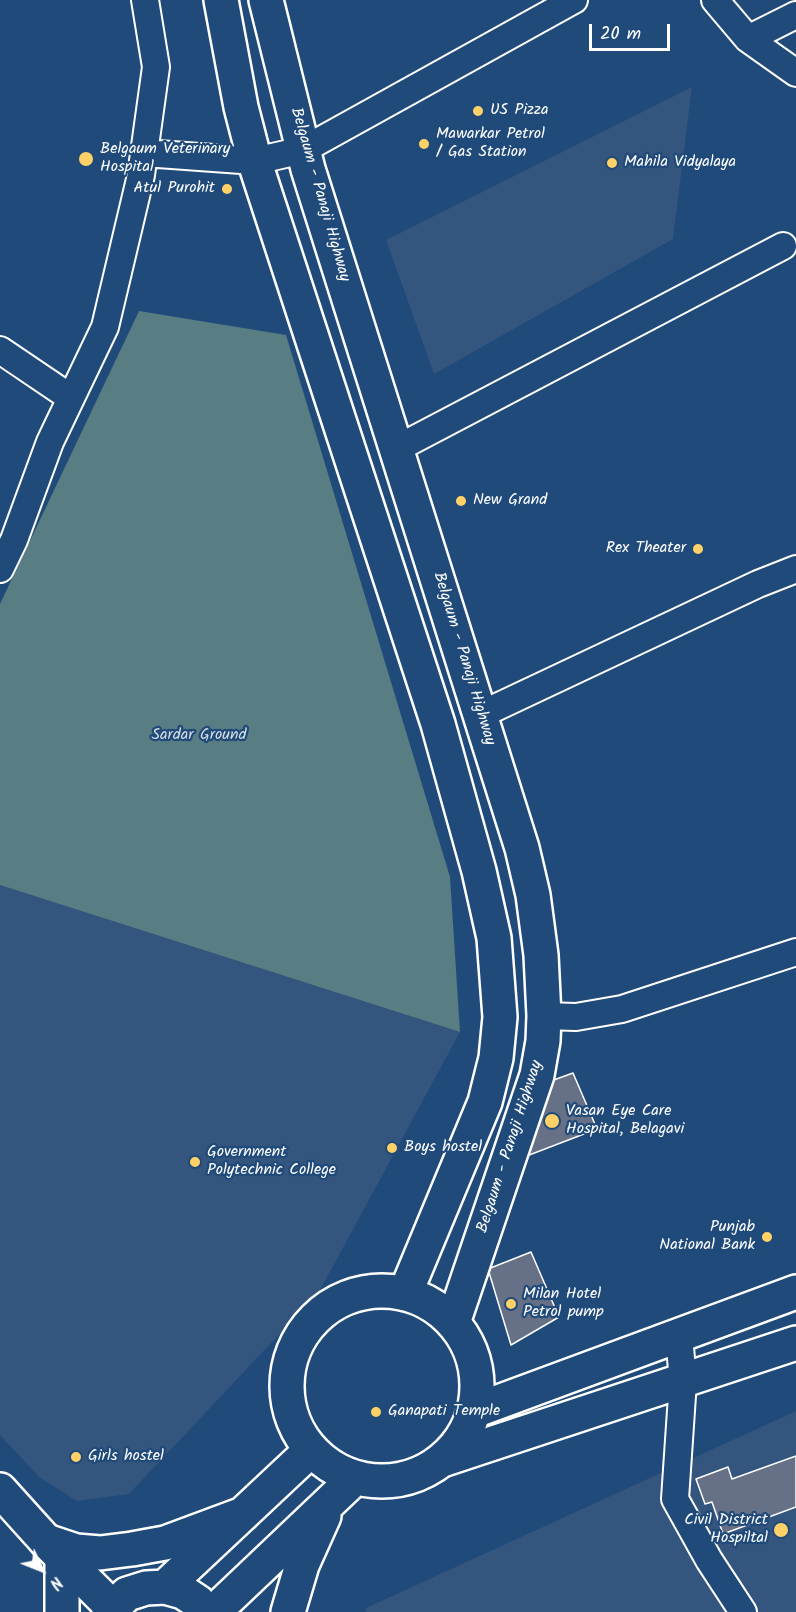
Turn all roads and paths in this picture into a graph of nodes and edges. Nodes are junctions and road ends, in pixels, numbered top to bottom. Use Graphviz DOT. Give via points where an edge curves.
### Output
graph roads {
  1 [pos="145,0"];
  2 [pos="221,0"];
  3 [pos="266,0"];
  4 [pos="574,0"];
  5 [pos="716,0"];
  6 [pos="796,15"];
  7 [pos="748,39"];
  8 [pos="796,73"];
  9 [pos="303,150"];
  10 [pos="144,153"];
  11 [pos="255,162"];
  12 [pos="783,246"];
  13 [pos="0,350"];
  14 [pos="71,398"];
  15 [pos="396,449"];
  16 [pos="0,569"];
  17 [pos="796,569"];
  18 [pos="480,715"];
  19 [pos="796,952"];
  20 [pos="544,1016"];
  21 [pos="796,1292"];
  22 [pos="405,1294"];
  23 [pos="453,1323"];
  24 [pos="679,1336"];
  25 [pos="796,1343"];
  26 [pos="683,1381"];
  27 [pos="474,1410"];
  28 [pos="311,1450"];
  29 [pos="442,1460"];
  30 [pos="355,1478"];
  31 [pos="0,1490"];
  32 [pos="331,1501"];
  33 [pos="243,1514"];
  34 [pos="54,1548"];
  35 [pos="165,1587"];
  36 [pos="110,1609"];
  37 [pos="62,1612"];
  38 [pos="206,1612"];
  39 [pos="214,1612"];
  40 [pos="288,1612"];
  41 [pos="743,1612"];
  1 -- 10 [label="street" via="156,67"];
  2 -- 11 [label="main road"];
  3 -- 9 [label="main road, Belgaum - Panaji Highway"];
  4 -- 9 [label="street"];
  5 -- 7 [label="street"];
  6 -- 7 [label="street"];
  7 -- 8 [label="street"];
  9 -- 11 [label="street"];
  9 -- 15 [label="main road, Belgaum - Panaji Highway"];
  10 -- 11 [label="street"];
  10 -- 14 [label="street" via="105,327"];
  11 -- 22 [label="main road" via="438,724 494,939 500,1017 496,1058 485,1102"];
  12 -- 15 [label="street"];
  13 -- 14 [label="street"];
  14 -- 16 [label="street"];
  15 -- 18 [label="main road, Belgaum - Panaji Highway"];
  17 -- 18 [label="street"];
  18 -- 20 [label="main road, Belgaum - Panaji Highway" via="533,895"];
  19 -- 20 [label="street" via="622,1009 576,1017"];
  20 -- 23 [label="main road, Belgaum - Panaji Highway" via="537,1075"];
  21 -- 24 [label="main road"];
  22 -- 23 [label="main road" via="432,1305"];
  22 -- 28 [label="main road" via="378,1291 351,1296 327,1309 307,1328 293,1352 287,1378 288,1404 297,1429"];
  23 -- 27 [label="main road" via="470,1349 477,1379"];
  24 -- 26 [label="street"];
  24 -- 27 [label="main road"];
  25 -- 26 [label="main road"];
  26 -- 29 [label="main road"];
  26 -- 41 [label="street" via="675,1499"];
  27 -- 29 [label="main road" via="462,1438"];
  28 -- 30 [label="main road" via="331,1467"];
  28 -- 33 [label="main road"];
  29 -- 30 [label="main road" via="407,1478 381,1482"];
  30 -- 32 [label="main road"];
  31 -- 34 [label="main road"];
  32 -- 39 [label="main road"];
  32 -- 40 [label="main road" via="302,1565"];
  33 -- 34 [label="main road" via="165,1543 132,1549 100,1553"];
  33 -- 35 [label="main road"];
  34 -- 36 [label="main road"];
  34 -- 37 [label="main road"];
  35 -- 36 [label="main road" via="127,1594"];
  35 -- 38 [label="main road" via="183,1592"];
}
